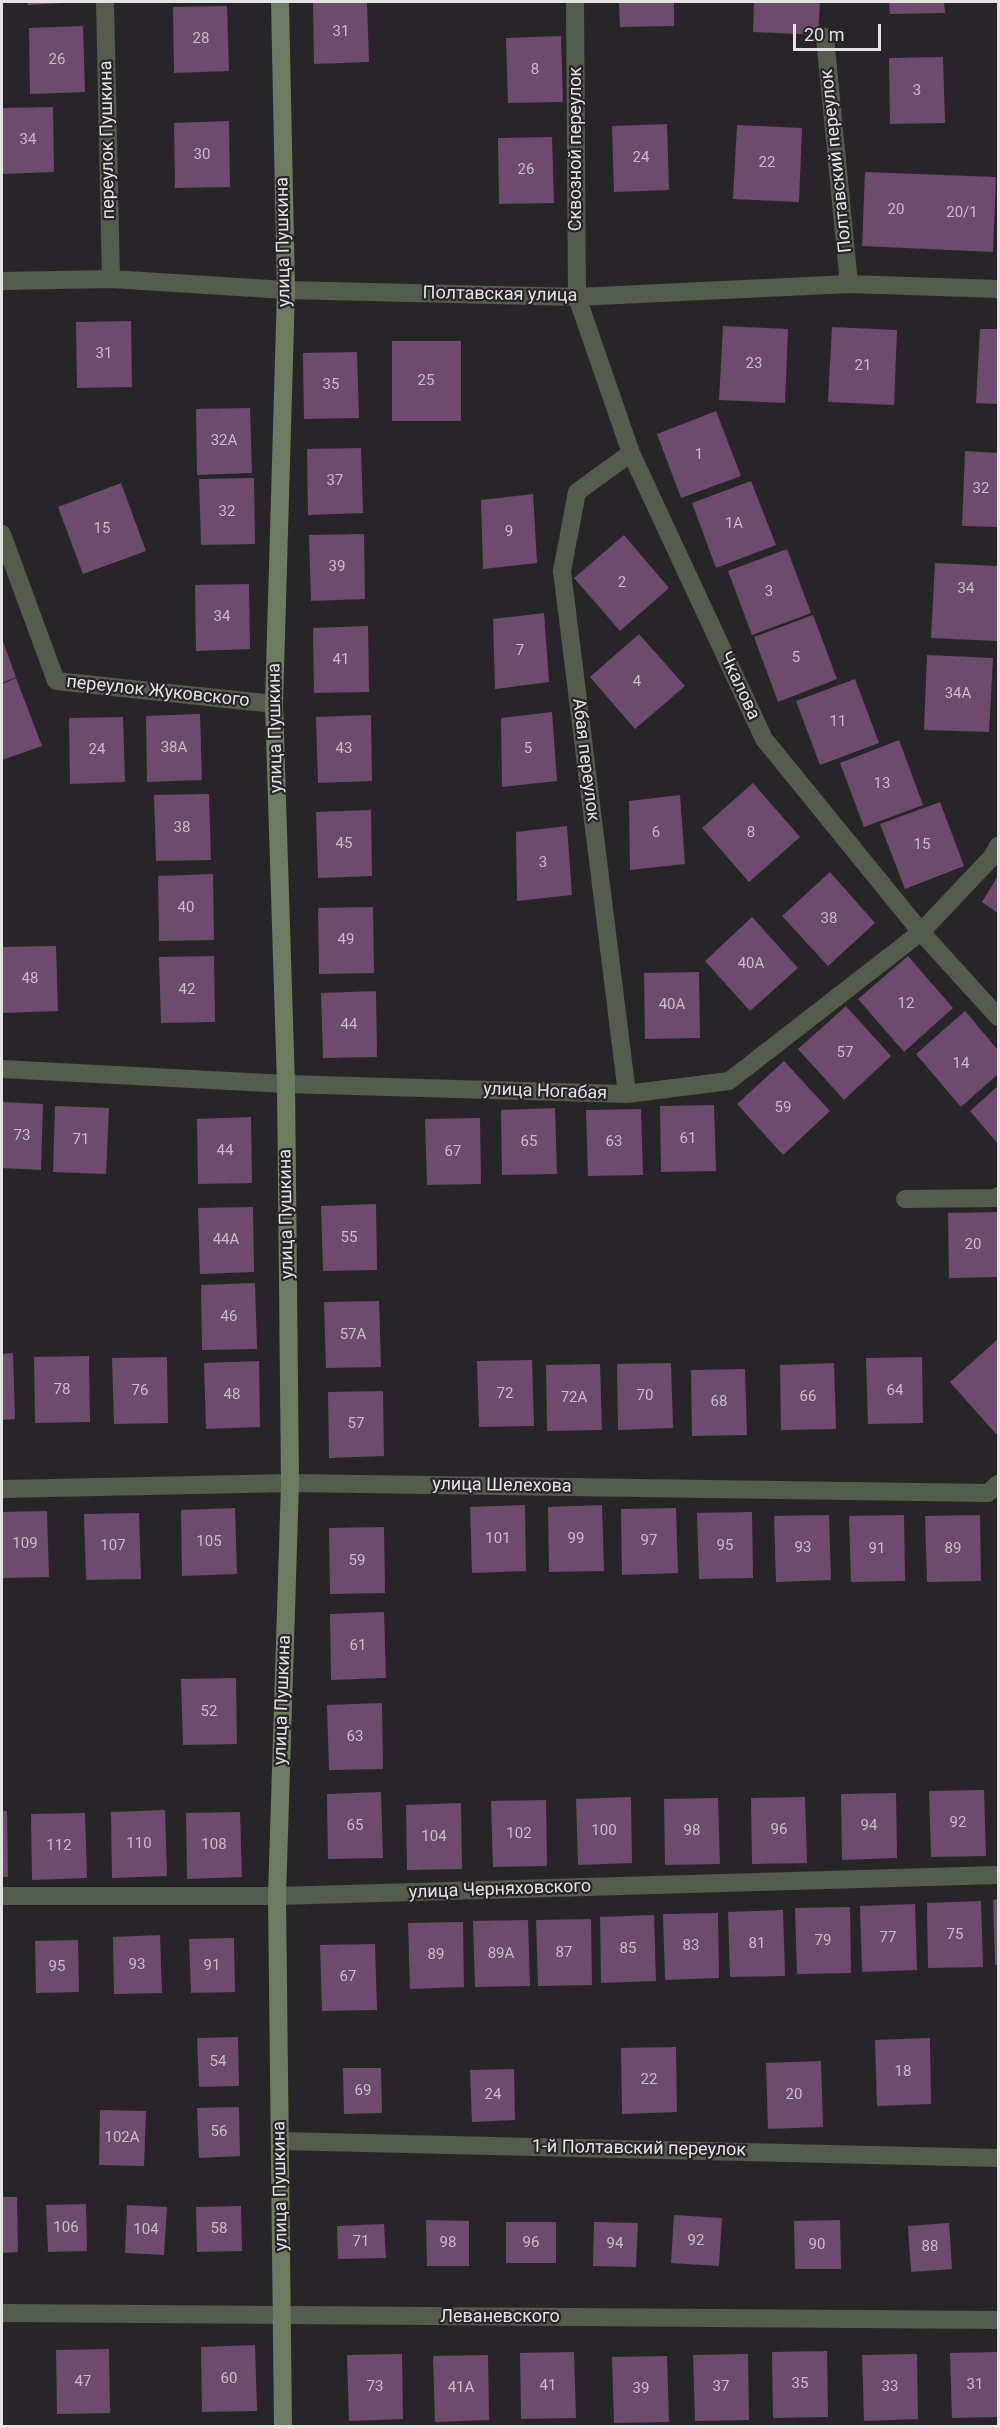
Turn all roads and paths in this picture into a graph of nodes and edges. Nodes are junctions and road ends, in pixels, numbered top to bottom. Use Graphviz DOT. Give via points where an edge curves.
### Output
graph roads {
  1 [pos="105,2"];
  2 [pos="280,2"];
  3 [pos="575,2"];
  4 [pos="825,37"];
  5 [pos="111,279"];
  6 [pos="2,281"];
  7 [pos="849,285"];
  8 [pos="999,289"];
  9 [pos="286,290"];
  10 [pos="578,297"];
  11 [pos="631,453"];
  12 [pos="2,534"];
  13 [pos="273,705"];
  14 [pos="999,846"];
  15 [pos="921,932"];
  16 [pos="999,1017"];
  17 [pos="2,1069"];
  18 [pos="286,1084"];
  19 [pos="627,1095"];
  20 [pos="999,1196"];
  21 [pos="905,1199"];
  22 [pos="290,1483"];
  23 [pos="999,1484"];
  24 [pos="2,1489"];
  25 [pos="999,1875"];
  26 [pos="2,1896"];
  27 [pos="277,1896"];
  28 [pos="280,2140"];
  29 [pos="999,2158"];
  30 [pos="2,2313"];
  31 [pos="282,2314"];
  32 [pos="999,2320"];
  33 [pos="283,2427"];
  1 -- 5 [label="street, переулок Пушкина"];
  2 -- 9 [label="street, улица Пушкина"];
  3 -- 10 [label="street, Сквозной переулок"];
  4 -- 7 [label="street, Полтавский переулок"];
  5 -- 6 [label="street, Полтавская улица"];
  5 -- 9 [label="street, Полтавская улица"];
  7 -- 8 [label="street, Полтавская улица"];
  7 -- 10 [label="street, Полтавская улица"];
  9 -- 10 [label="street, Полтавская улица"];
  9 -- 13 [label="street, улица Пушкина"];
  10 -- 11 [label="street, Чкалова"];
  11 -- 15 [label="street, Чкалова" via="764,739"];
  11 -- 19 [label="street, Абая переулок" via="577,492 562,571"];
  12 -- 13 [label="street, переулок Жуковского" via="56,681"];
  13 -- 18 [label="street, улица Пушкина"];
  14 -- 15 [label="street, улица Ногабая"];
  15 -- 16 [label="street, Чкалова"];
  15 -- 19 [label="street, улица Ногабая" via="729,1081"];
  17 -- 18 [label="street, улица Ногабая"];
  18 -- 19 [label="street, улица Ногабая"];
  18 -- 22 [label="street, улица Пушкина"];
  20 -- 21 [label="street"];
  22 -- 23 [label="street, улица Шелехова" via="988,1493"];
  22 -- 24 [label="street, улица Шелехова"];
  22 -- 27 [label="street, улица Пушкина"];
  25 -- 27 [label="street, улица Черняховского"];
  26 -- 27 [label="street, улица Черняховского"];
  27 -- 28 [label="street, улица Пушкина"];
  28 -- 29 [label="street, 1-й Полтавский переулок"];
  28 -- 31 [label="street, улица Пушкина"];
  30 -- 31 [label="street, Леваневского"];
  31 -- 32 [label="street, Леваневского"];
  31 -- 33 [label="street, улица Пушкина"];
}
